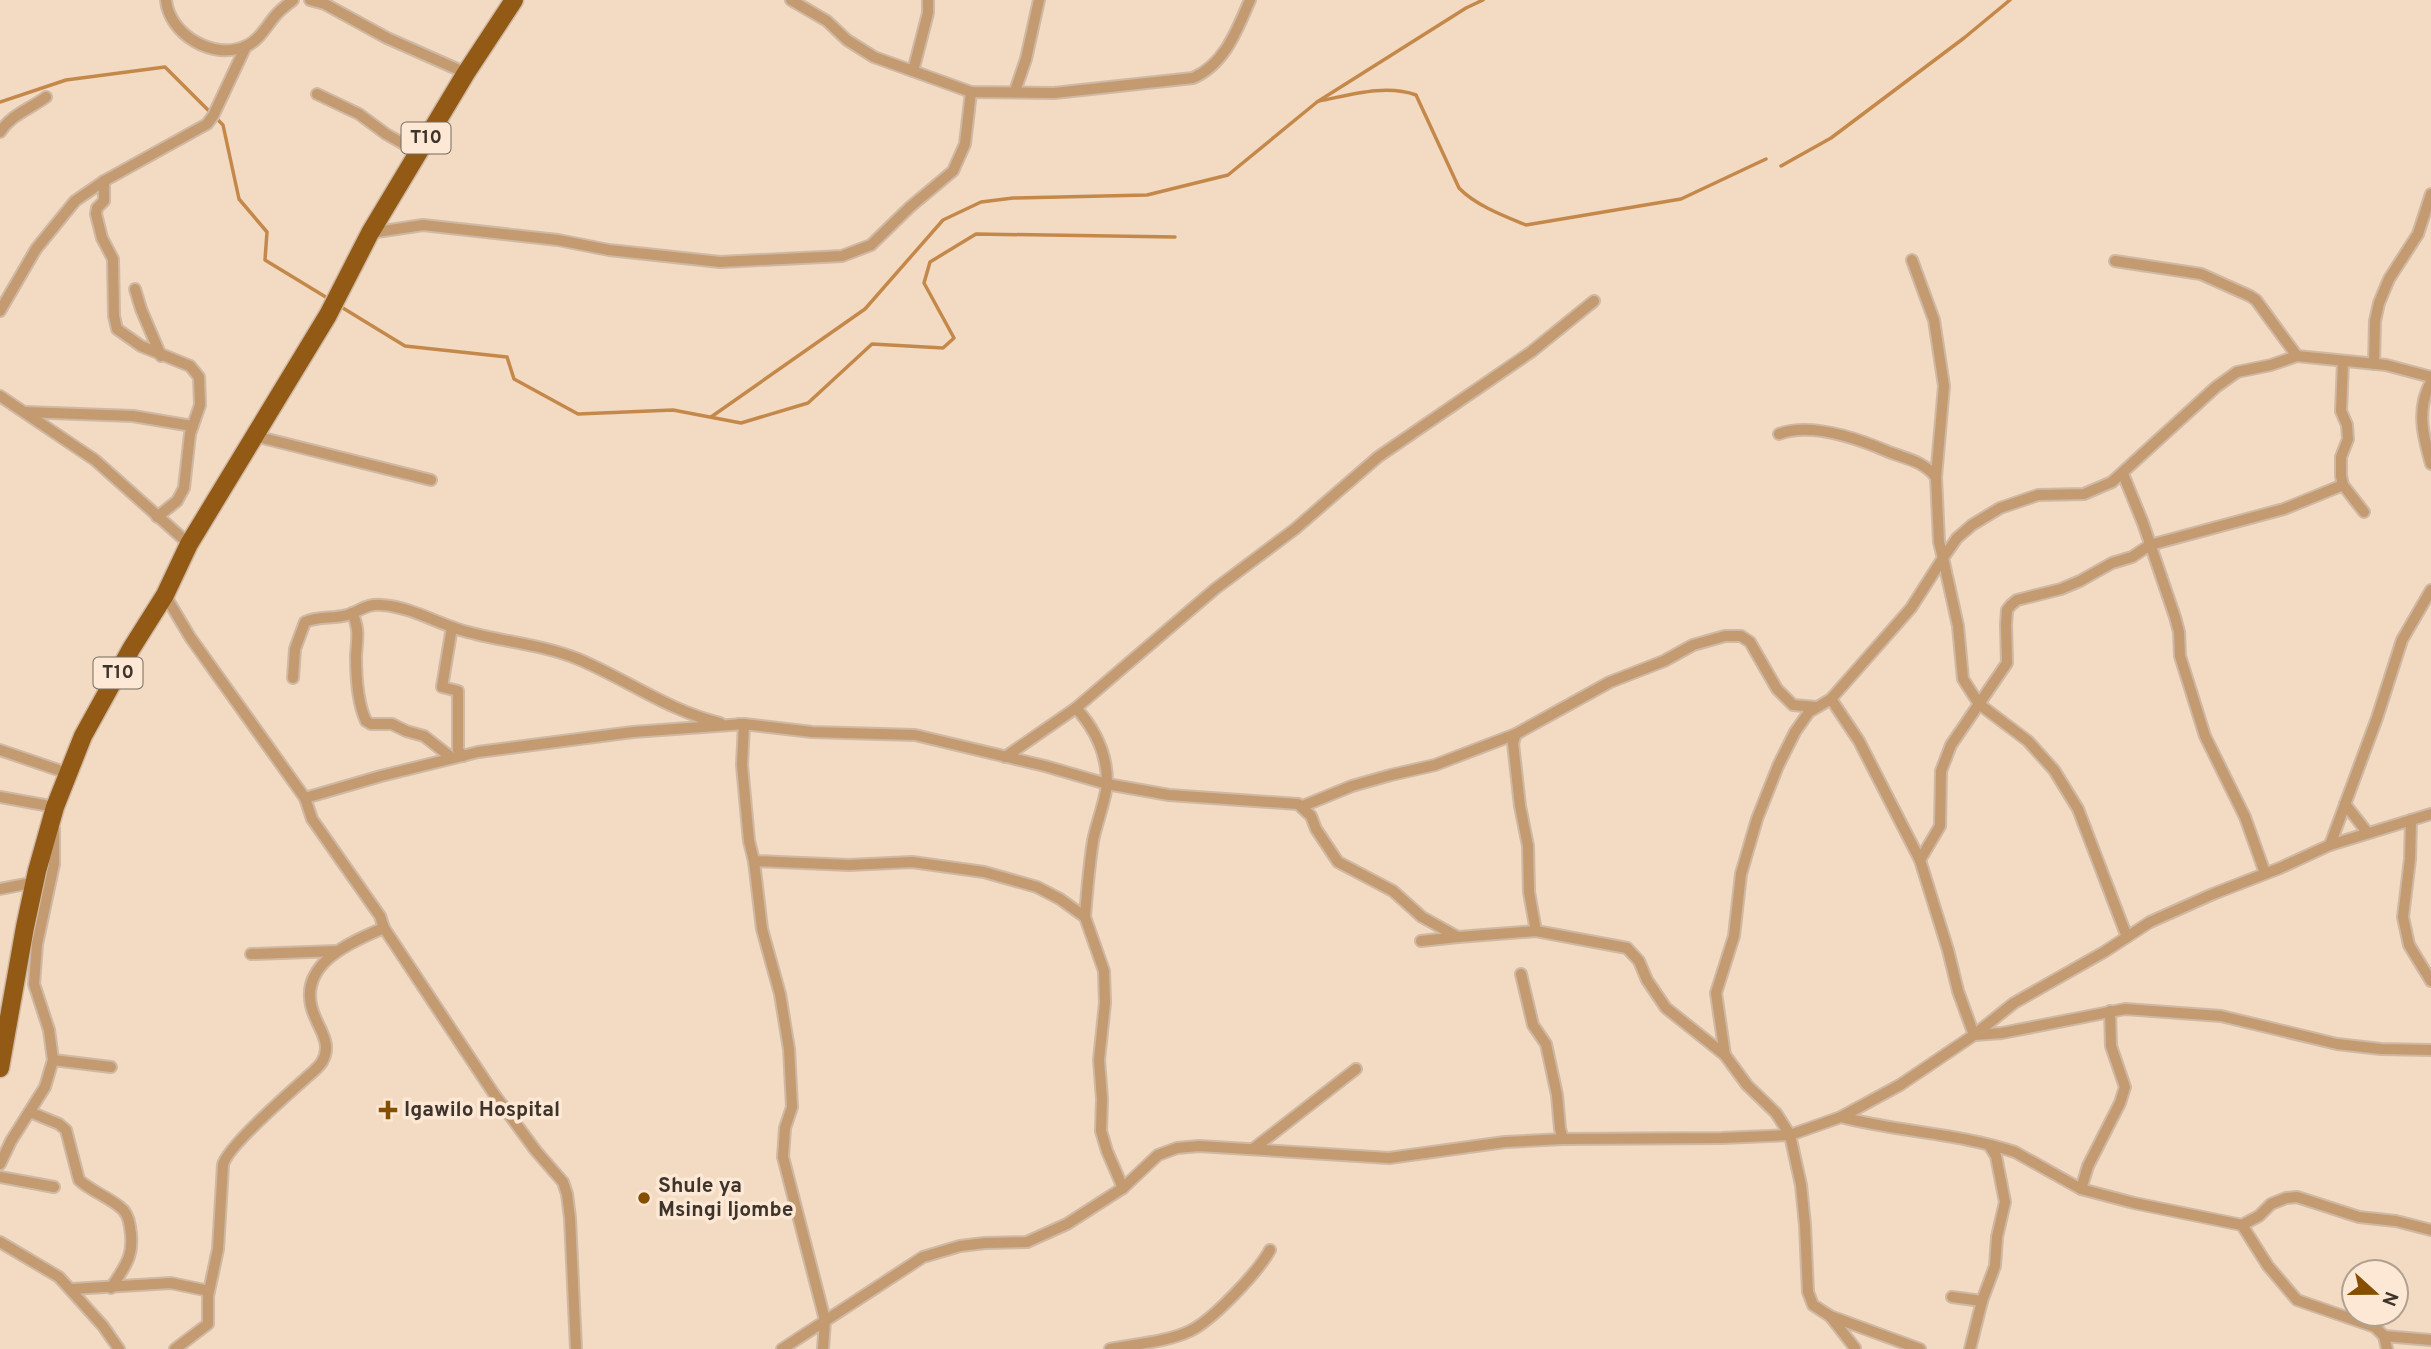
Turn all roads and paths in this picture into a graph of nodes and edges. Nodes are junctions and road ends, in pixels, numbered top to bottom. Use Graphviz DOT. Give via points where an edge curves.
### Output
graph roads {
  1 [pos="166,0"];
  2 [pos="293,0"];
  3 [pos="310,0"];
  4 [pos="514,0"];
  5 [pos="791,0"];
  6 [pos="928,0"];
  7 [pos="1040,0"];
  8 [pos="1250,0"];
  9 [pos="325,2"];
  10 [pos="246,46"];
  11 [pos="913,71"];
  12 [pos="466,73"];
  13 [pos="1015,91"];
  14 [pos="971,92"];
  15 [pos="317,94"];
  16 [pos="46,97"];
  17 [pos="0,132"];
  18 [pos="418,152"];
  19 [pos="104,181"];
  20 [pos="2431,194"];
  21 [pos="370,233"];
  22 [pos="1912,260"];
  23 [pos="2115,261"];
  24 [pos="135,289"];
  25 [pos="1594,301"];
  26 [pos="0,311"];
  27 [pos="161,356"];
  28 [pos="2297,356"];
  29 [pos="2343,362"];
  30 [pos="2374,364"];
  31 [pos="2431,379"];
  32 [pos="0,396"];
  33 [pos="25,412"];
  34 [pos="192,426"];
  35 [pos="1779,435"];
  36 [pos="255,436"];
  37 [pos="2431,464"];
  38 [pos="2123,474"];
  39 [pos="1936,477"];
  40 [pos="430,480"];
  41 [pos="2343,485"];
  42 [pos="2364,512"];
  43 [pos="157,517"];
  44 [pos="189,544"];
  45 [pos="2150,544"];
  46 [pos="1943,558"];
  47 [pos="2431,590"];
  48 [pos="165,595"];
  49 [pos="352,613"];
  50 [pos="452,627"];
  51 [pos="293,678"];
  52 [pos="1831,699"];
  53 [pos="1979,704"];
  54 [pos="1816,707"];
  55 [pos="1076,708"];
  56 [pos="744,724"];
  57 [pos="1516,734"];
  58 [pos="0,750"];
  59 [pos="457,757"];
  60 [pos="1005,757"];
  61 [pos="67,773"];
  62 [pos="1107,784"];
  63 [pos="0,797"];
  64 [pos="305,798"];
  65 [pos="2344,804"];
  66 [pos="1303,806"];
  67 [pos="55,807"];
  68 [pos="2431,814"];
  69 [pos="2410,820"];
  70 [pos="2367,832"];
  71 [pos="2330,845"];
  72 [pos="1920,860"];
  73 [pos="754,861"];
  74 [pos="2265,873"];
  75 [pos="36,882"];
  76 [pos="0,889"];
  77 [pos="1085,917"];
  78 [pos="384,929"];
  79 [pos="1536,931"];
  80 [pos="1458,937"];
  81 [pos="2127,937"];
  82 [pos="1420,941"];
  83 [pos="337,951"];
  84 [pos="251,954"];
  85 [pos="1521,974"];
  86 [pos="2431,981"];
  87 [pos="2110,1011"];
  88 [pos="1974,1035"];
  89 [pos="2431,1050"];
  90 [pos="1725,1055"];
  91 [pos="52,1060"];
  92 [pos="111,1067"];
  93 [pos="0,1068"];
  94 [pos="1356,1069"];
  95 [pos="30,1112"];
  96 [pos="1841,1117"];
  97 [pos="1790,1135"];
  98 [pos="1563,1139"];
  99 [pos="1989,1145"];
  100 [pos="1253,1149"];
  101 [pos="0,1164"];
  102 [pos="0,1177"];
  103 [pos="54,1187"];
  104 [pos="1123,1188"];
  105 [pos="2081,1189"];
  106 [pos="2242,1226"];
  107 [pos="2431,1230"];
  108 [pos="0,1242"];
  109 [pos="1270,1250"];
  110 [pos="111,1288"];
  111 [pos="72,1289"];
  112 [pos="209,1291"];
  113 [pos="1952,1297"];
  114 [pos="1982,1301"];
  115 [pos="1830,1316"];
  116 [pos="825,1320"];
  117 [pos="1858,1325"];
  118 [pos="2384,1336"];
  119 [pos="2431,1340"];
  120 [pos="119,1349"];
  121 [pos="175,1349"];
  122 [pos="576,1349"];
  123 [pos="782,1349"];
  124 [pos="823,1349"];
  125 [pos="1110,1349"];
  126 [pos="1856,1349"];
  127 [pos="1920,1349"];
  128 [pos="1970,1349"];
  129 [pos="2387,1349"];
  1 -- 10 [label="street" via="174,24 194,41 223,50"];
  2 -- 10 [label="street"];
  3 -- 9 [label="street"];
  4 -- 12 [label="highway, T10"];
  5 -- 11 [label="street" via="874,57"];
  6 -- 11 [label="street"];
  7 -- 13 [label="street"];
  8 -- 13 [label="street" via="1223,54 1192,78 1054,93"];
  9 -- 12 [label="street" via="387,38"];
  10 -- 19 [label="street" via="207,124"];
  11 -- 14 [label="street"];
  12 -- 18 [label="highway, T10"];
  13 -- 14 [label="street"];
  14 -- 21 [label="street" via="965,144 953,171 871,245 842,256 720,262 424,225"];
  15 -- 18 [label="street" via="365,117"];
  16 -- 17 [label="street" via="11,118"];
  18 -- 21 [label="highway, T10"];
  19 -- 26 [label="street" via="75,201 50,230"];
  19 -- 27 [label="street" via="104,201 96,214 113,259 115,323 132,341"];
  20 -- 30 [label="street" via="2418,234 2379,303"];
  21 -- 36 [label="highway, T10" via="328,315"];
  22 -- 39 [label="street" via="1934,320 1944,386"];
  23 -- 28 [label="street" via="2200,274 2250,296"];
  24 -- 27 [label="street"];
  25 -- 55 [label="street" via="1531,352 1378,457"];
  27 -- 34 [label="street" via="190,366 199,375 200,405"];
  28 -- 29 [label="street"];
  28 -- 38 [label="street" via="2229,376"];
  29 -- 30 [label="street"];
  29 -- 41 [label="street" via="2341,411 2348,439 2340,466"];
  30 -- 31 [label="street"];
  31 -- 37 [label="street" via="2422,414"];
  32 -- 33 [label="street"];
  33 -- 34 [label="street" via="133,416"];
  33 -- 43 [label="street" via="95,460"];
  34 -- 43 [label="street" via="184,488 177,501"];
  35 -- 39 [label="street" via="1830,432 1916,460"];
  36 -- 40 [label="street"];
  36 -- 44 [label="highway, T10"];
  38 -- 45 [label="street"];
  38 -- 46 [label="street" via="2084,494 2038,495 2000,508 1972,524"];
  39 -- 46 [label="street"];
  41 -- 42 [label="street"];
  41 -- 45 [label="street" via="2284,509"];
  43 -- 44 [label="street"];
  44 -- 48 [label="highway, T10"];
  45 -- 53 [label="street" via="2080,581 2011,605 2007,610 2007,663"];
  45 -- 74 [label="street" via="2175,617 2180,656 2205,736 2245,817"];
  46 -- 52 [label="street" via="1911,608"];
  46 -- 53 [label="street" via="1958,626 1963,678"];
  47 -- 65 [label="street" via="2402,640"];
  48 -- 61 [label="highway, T10" via="83,736"];
  48 -- 64 [label="street"];
  49 -- 50 [label="street" via="368,605 388,605"];
  49 -- 51 [label="street" via="305,622 295,649"];
  49 -- 59 [label="street" via="358,626 356,675 365,720 424,736"];
  50 -- 56 [label="street" via="556,651 694,715"];
  50 -- 59 [label="street" via="442,687 458,691"];
  52 -- 54 [label="street"];
  52 -- 72 [label="street" via="1859,741"];
  53 -- 72 [label="street" via="1945,757 1940,826"];
  53 -- 81 [label="street" via="2028,741 2054,770 2078,809"];
  54 -- 57 [label="street" via="1793,705 1777,689 1750,642 1741,636 1725,636 1609,682"];
  54 -- 90 [label="street" via="1795,732 1778,766 1741,874 1734,936 1716,993"];
  55 -- 60 [label="street"];
  55 -- 62 [label="street" via="1093,727"];
  56 -- 59 [label="street" via="633,732"];
  56 -- 60 [label="street" via="812,732 915,735"];
  56 -- 73 [label="street" via="742,765"];
  57 -- 66 [label="street"];
  57 -- 79 [label="street" via="1513,743"];
  58 -- 61 [label="street"];
  59 -- 64 [label="street"];
  60 -- 62 [label="street"];
  61 -- 67 [label="highway, T10"];
  62 -- 66 [label="street" via="1169,795"];
  62 -- 77 [label="street" via="1088,868"];
  63 -- 67 [label="street"];
  64 -- 78 [label="street" via="312,819 380,916"];
  65 -- 70 [label="street"];
  65 -- 71 [label="street"];
  66 -- 80 [label="street" via="1338,862 1392,891 1422,917"];
  67 -- 75 [label="highway, T10"];
  67 -- 91 [label="street" via="54,864 34,974"];
  68 -- 69 [label="street"];
  69 -- 70 [label="street"];
  69 -- 86 [label="street" via="2403,917 2409,944"];
  70 -- 71 [label="street"];
  71 -- 74 [label="street"];
  72 -- 88 [label="street"];
  73 -- 77 [label="street" via="912,862 984,872 1037,887"];
  73 -- 116 [label="street" via="762,929 789,1049 792,1107 783,1157"];
  74 -- 81 [label="street" via="2167,914"];
  75 -- 76 [label="street"];
  75 -- 93 [label="highway, T10"];
  77 -- 104 [label="street" via="1104,971 1101,1131"];
  78 -- 83 [label="street"];
  78 -- 122 [label="street" via="494,1094 563,1182"];
  79 -- 80 [label="street"];
  79 -- 90 [label="street" via="1627,948 1666,1008"];
  80 -- 82 [label="street"];
  81 -- 88 [label="street" via="2014,1003"];
  83 -- 84 [label="street"];
  83 -- 112 [label="street" via="319,967 311,990 312,1010 327,1043 321,1064 241,1138 224,1160 218,1255"];
  85 -- 98 [label="street" via="1533,1025 1546,1044"];
  87 -- 88 [label="street"];
  87 -- 89 [label="street" via="2221,1016 2337,1044"];
  87 -- 105 [label="street" via="2111,1046 2125,1087"];
  88 -- 96 [label="street" via="1900,1085"];
  90 -- 97 [label="street"];
  91 -- 92 [label="street"];
  91 -- 95 [label="street"];
  94 -- 100 [label="street"];
  95 -- 101 [label="street"];
  95 -- 110 [label="street" via="66,1130 79,1180 119,1206 128,1218 131,1252"];
  96 -- 97 [label="street"];
  96 -- 99 [label="street"];
  97 -- 98 [label="street"];
  97 -- 115 [label="street" via="1802,1198 1808,1292 1813,1305"];
  98 -- 100 [label="street" via="1389,1158"];
  99 -- 105 [label="street" via="2015,1152"];
  99 -- 114 [label="street" via="1996,1156 2005,1202 1995,1266"];
  100 -- 104 [label="street" via="1199,1146 1166,1151"];
  102 -- 103 [label="street"];
  104 -- 116 [label="street" via="1067,1224 1027,1242 985,1242 923,1257"];
  105 -- 106 [label="street"];
  106 -- 107 [label="street" via="2271,1204 2297,1197 2359,1217"];
  106 -- 118 [label="street" via="2297,1300 2375,1327"];
  108 -- 111 [label="street"];
  109 -- 125 [label="street" via="1228,1300 1191,1331"];
  110 -- 111 [label="street"];
  110 -- 112 [label="street" via="171,1283"];
  111 -- 120 [label="street"];
  112 -- 121 [label="street" via="208,1324"];
  113 -- 114 [label="street"];
  114 -- 128 [label="street"];
  115 -- 117 [label="street"];
  115 -- 126 [label="street"];
  116 -- 123 [label="street"];
  116 -- 124 [label="street"];
  117 -- 126 [label="street"];
  117 -- 127 [label="street"];
  118 -- 119 [label="street"];
  118 -- 129 [label="street"];
}
